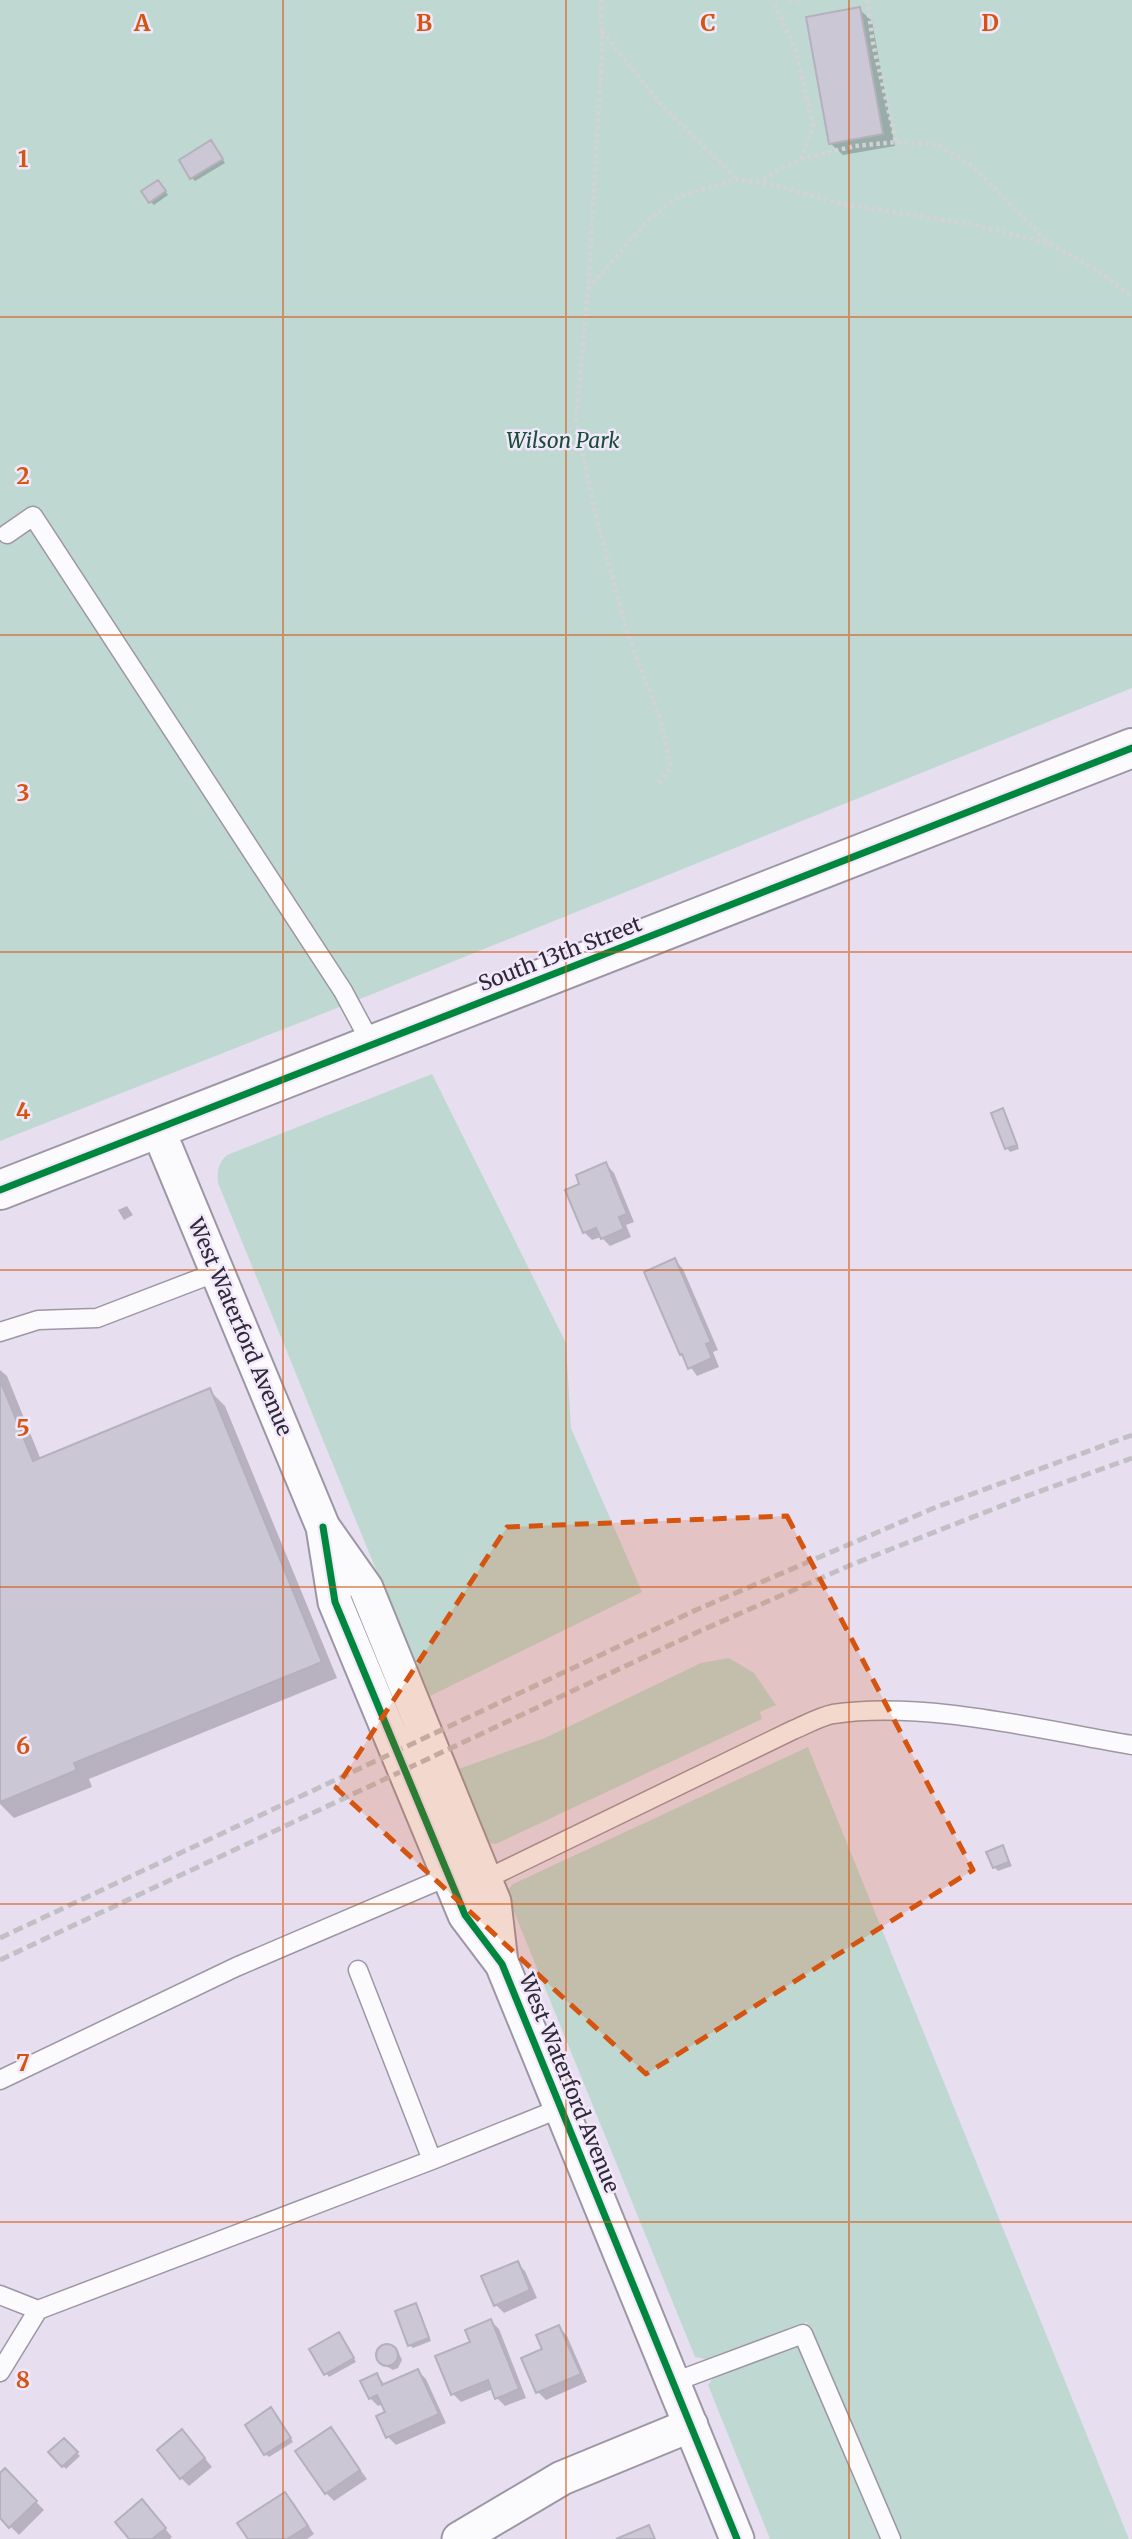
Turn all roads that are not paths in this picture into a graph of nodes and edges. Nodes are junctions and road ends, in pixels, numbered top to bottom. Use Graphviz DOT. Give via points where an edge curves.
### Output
graph roads {
  1 [pos="7,534"];
  2 [pos="1132,748"];
  3 [pos="372,1045"];
  4 [pos="157,1127"];
  5 [pos="0,1190"];
  6 [pos="217,1272"];
  7 [pos="0,1332"];
  8 [pos="1132,1745"];
  9 [pos="463,1883"];
  10 [pos="358,1970"];
  11 [pos="0,2080"];
  12 [pos="561,2108"];
  13 [pos="432,2160"];
  14 [pos="0,2295"];
  15 [pos="38,2310"];
  16 [pos="0,2371"];
  17 [pos="674,2382"];
  18 [pos="691,2426"];
  19 [pos="458,2539"];
  20 [pos="737,2539"];
  21 [pos="891,2539"];
  1 -- 3 [label="lane" via="33,516 343,992"];
  2 -- 3 [label="street, South 13th Street"];
  3 -- 4 [label="street, South 13th Street"];
  4 -- 5 [label="street, South 13th Street"];
  4 -- 6 [label="street, West Waterford Avenue"];
  6 -- 7 [label="lane" via="97,1318 38,1320"];
  6 -- 9 [label="street, West Waterford Avenue" via="323,1527 366,1588"];
  8 -- 9 [label="lane" via="950,1715 870,1711 830,1715"];
  9 -- 11 [label="lane" via="236,1967"];
  9 -- 12 [label="street, West Waterford Avenue" via="494,1902 502,1964"];
  10 -- 13 [label="lane"];
  12 -- 13 [label="lane"];
  12 -- 17 [label="street, West Waterford Avenue"];
  13 -- 15 [label="lane"];
  14 -- 15 [label="lane"];
  15 -- 16 [label="lane"];
  17 -- 18 [label="street, West Waterford Avenue"];
  17 -- 21 [label="lane" via="803,2334"];
  18 -- 19 [label="street" via="562,2479"];
  18 -- 20 [label="street, West Waterford Avenue"];
}
